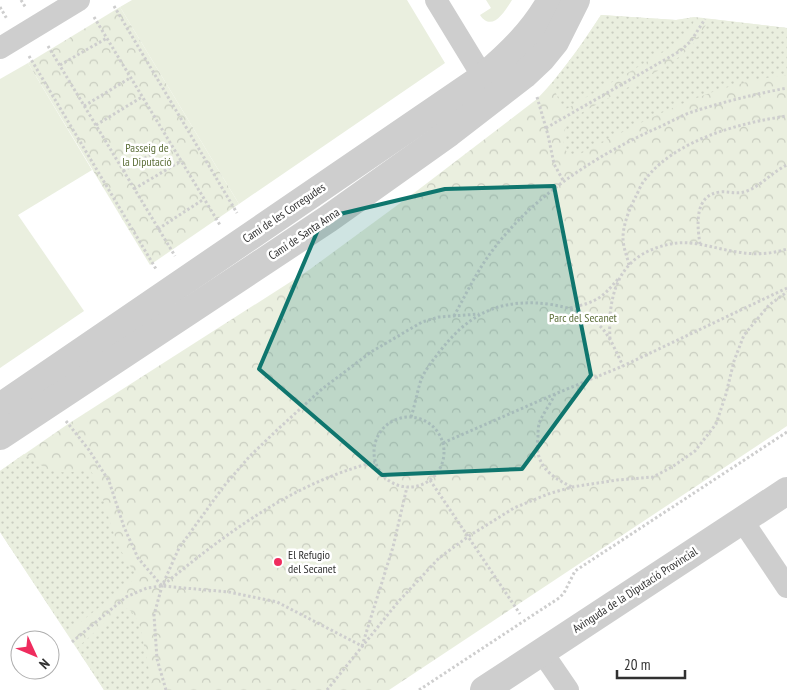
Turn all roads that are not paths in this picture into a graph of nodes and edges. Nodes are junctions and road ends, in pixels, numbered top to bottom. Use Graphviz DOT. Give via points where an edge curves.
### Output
graph roads {
  1 [pos="79,0"];
  2 [pos="436,0"];
  3 [pos="551,0"];
  4 [pos="576,0"];
  5 [pos="0,48"];
  6 [pos="483,76"];
  7 [pos="0,407"];
  8 [pos="0,436"];
  9 [pos="787,491"];
  10 [pos="742,520"];
  11 [pos="787,587"];
  12 [pos="542,652"];
  13 [pos="484,690"];
  14 [pos="568,690"];
  1 -- 5 [label="street"];
  2 -- 6 [label="street"];
  3 -- 6 [label="street, Camí de les Corregudes" via="511,53"];
  4 -- 8 [label="street, Camí de Santa Anna" via="542,58 449,133 328,219"];
  6 -- 7 [label="street, Camí de les Corregudes"];
  9 -- 10 [label="street, Avinguda de la Diputació Provincial"];
  10 -- 11 [label="street"];
  10 -- 12 [label="street, Avinguda de la Diputació Provincial"];
  12 -- 13 [label="street, Avinguda de la Diputació Provincial"];
  12 -- 14 [label="street"];
}
